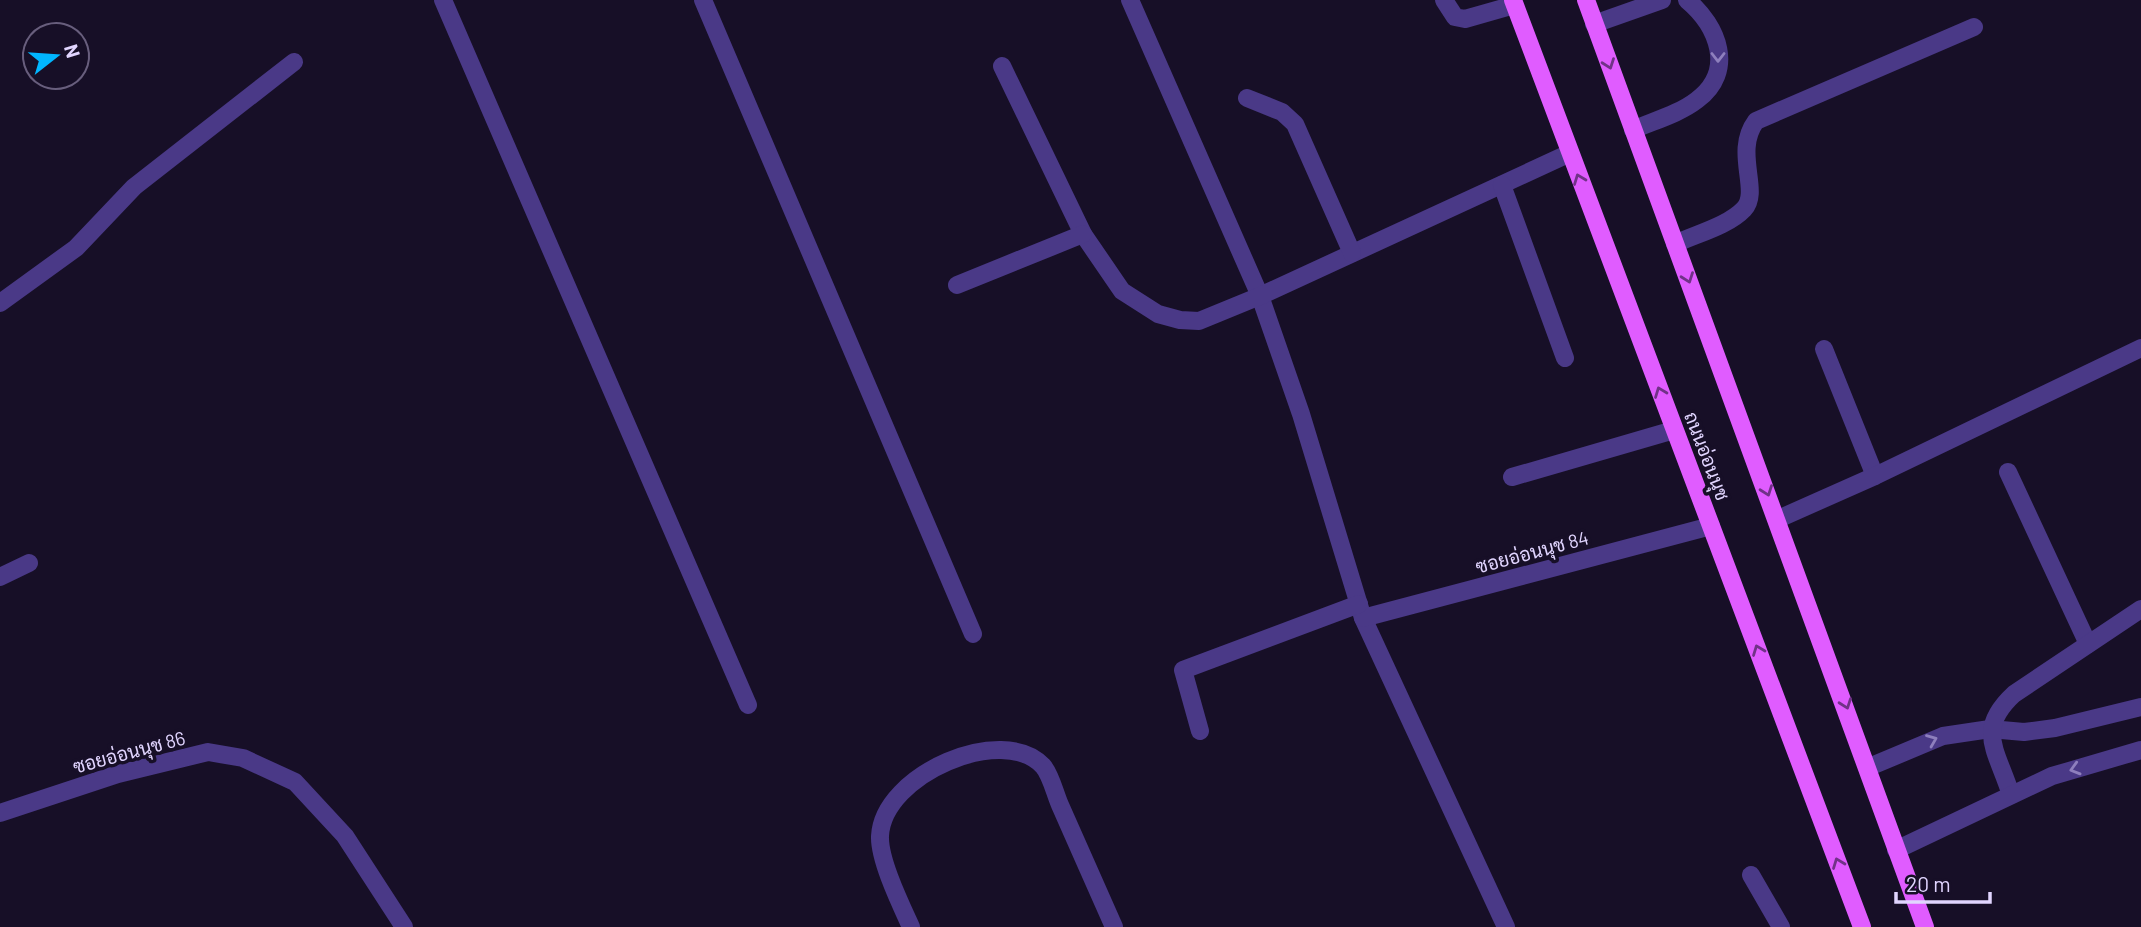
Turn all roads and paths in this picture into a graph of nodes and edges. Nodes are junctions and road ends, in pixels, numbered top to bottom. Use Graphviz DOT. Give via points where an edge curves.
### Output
graph roads {
  1 [pos="443,0"];
  2 [pos="703,0"];
  3 [pos="1130,0"];
  4 [pos="1444,0"];
  5 [pos="1586,0"];
  6 [pos="1662,0"];
  7 [pos="1687,0"];
  8 [pos="1514,2"];
  9 [pos="1594,24"];
  10 [pos="1974,27"];
  11 [pos="294,62"];
  12 [pos="1002,66"];
  13 [pos="1247,98"];
  14 [pos="1633,130"];
  15 [pos="1570,153"];
  16 [pos="1502,185"];
  17 [pos="1083,234"];
  18 [pos="1675,244"];
  19 [pos="1353,253"];
  20 [pos="957,285"];
  21 [pos="1260,296"];
  22 [pos="0,303"];
  23 [pos="2141,348"];
  24 [pos="1824,349"];
  25 [pos="1564,358"];
  26 [pos="1674,430"];
  27 [pos="2008,472"];
  28 [pos="1874,476"];
  29 [pos="1512,477"];
  30 [pos="1778,519"];
  31 [pos="1711,526"];
  32 [pos="29,563"];
  33 [pos="0,577"];
  34 [pos="2141,609"];
  35 [pos="1361,611"];
  36 [pos="973,634"];
  37 [pos="2088,644"];
  38 [pos="748,705"];
  39 [pos="2141,706"];
  40 [pos="1990,729"];
  41 [pos="1200,732"];
  42 [pos="2141,750"];
  43 [pos="1869,766"];
  44 [pos="2011,795"];
  45 [pos="0,813"];
  46 [pos="1896,850"];
  47 [pos="1751,875"];
  48 [pos="404,927"];
  49 [pos="911,927"];
  50 [pos="1114,927"];
  51 [pos="1506,927"];
  52 [pos="1781,927"];
  53 [pos="1862,927"];
  54 [pos="1925,927"];
  1 -- 38 [label="street"];
  2 -- 36 [label="street"];
  3 -- 21 [label="street"];
  4 -- 8 [label="street" via="1455,17 1465,19"];
  5 -- 9 [label="main road"];
  6 -- 9 [label="street"];
  7 -- 14 [label="street, one-way" via="1717,36 1719,66 1709,88 1696,101"];
  8 -- 15 [label="main road, ถนนอ่อนนุช"];
  9 -- 14 [label="main road, one-way"];
  10 -- 18 [label="street" via="1756,121 1748,132 1745,152 1750,196 1746,207 1734,218"];
  11 -- 22 [label="street" via="134,187 76,248"];
  12 -- 17 [label="street"];
  13 -- 19 [label="street" via="1282,112 1295,124"];
  14 -- 18 [label="main road"];
  15 -- 16 [label="street"];
  26 -- 15 [label="main road, ถนนอ่อนนุช, one-way"];
  16 -- 19 [label="street"];
  16 -- 25 [label="street"];
  17 -- 20 [label="street"];
  17 -- 21 [label="street" via="1122,291 1158,314 1199,321"];
  18 -- 30 [label="main road, one-way"];
  19 -- 21 [label="street"];
  21 -- 35 [label="street"];
  23 -- 28 [label="street"];
  24 -- 28 [label="street"];
  26 -- 29 [label="street"];
  26 -- 31 [label="main road, ถนนอ่อนนุช"];
  27 -- 37 [label="street"];
  28 -- 30 [label="street"];
  30 -- 43 [label="main road, one-way"];
  31 -- 35 [label="street, ซอยอ่อนนุช 84"];
  53 -- 31 [label="main road, ถนนอ่อนนุช, one-way"];
  32 -- 33 [label="street"];
  34 -- 37 [label="street"];
  35 -- 41 [label="street, ซอยอ่อนนุช 84" via="1183,670"];
  35 -- 51 [label="street"];
  37 -- 40 [label="street" via="2014,694 1996,711"];
  39 -- 40 [label="street" via="2054,728 2024,732"];
  43 -- 40 [label="street, one-way" via="1943,736"];
  40 -- 44 [label="street"];
  42 -- 44 [label="street, one-way" via="2052,776"];
  43 -- 46 [label="main road"];
  44 -- 46 [label="street"];
  45 -- 48 [label="street, ซอยอ่อนนุช 86" via="118,774 208,752 243,758 295,782 345,836"];
  46 -- 54 [label="main road"];
  47 -- 52 [label="street"];
  49 -- 50 [label="street" via="893,887 880,836 895,795 924,772 969,754 1017,750 1043,766"];
}
